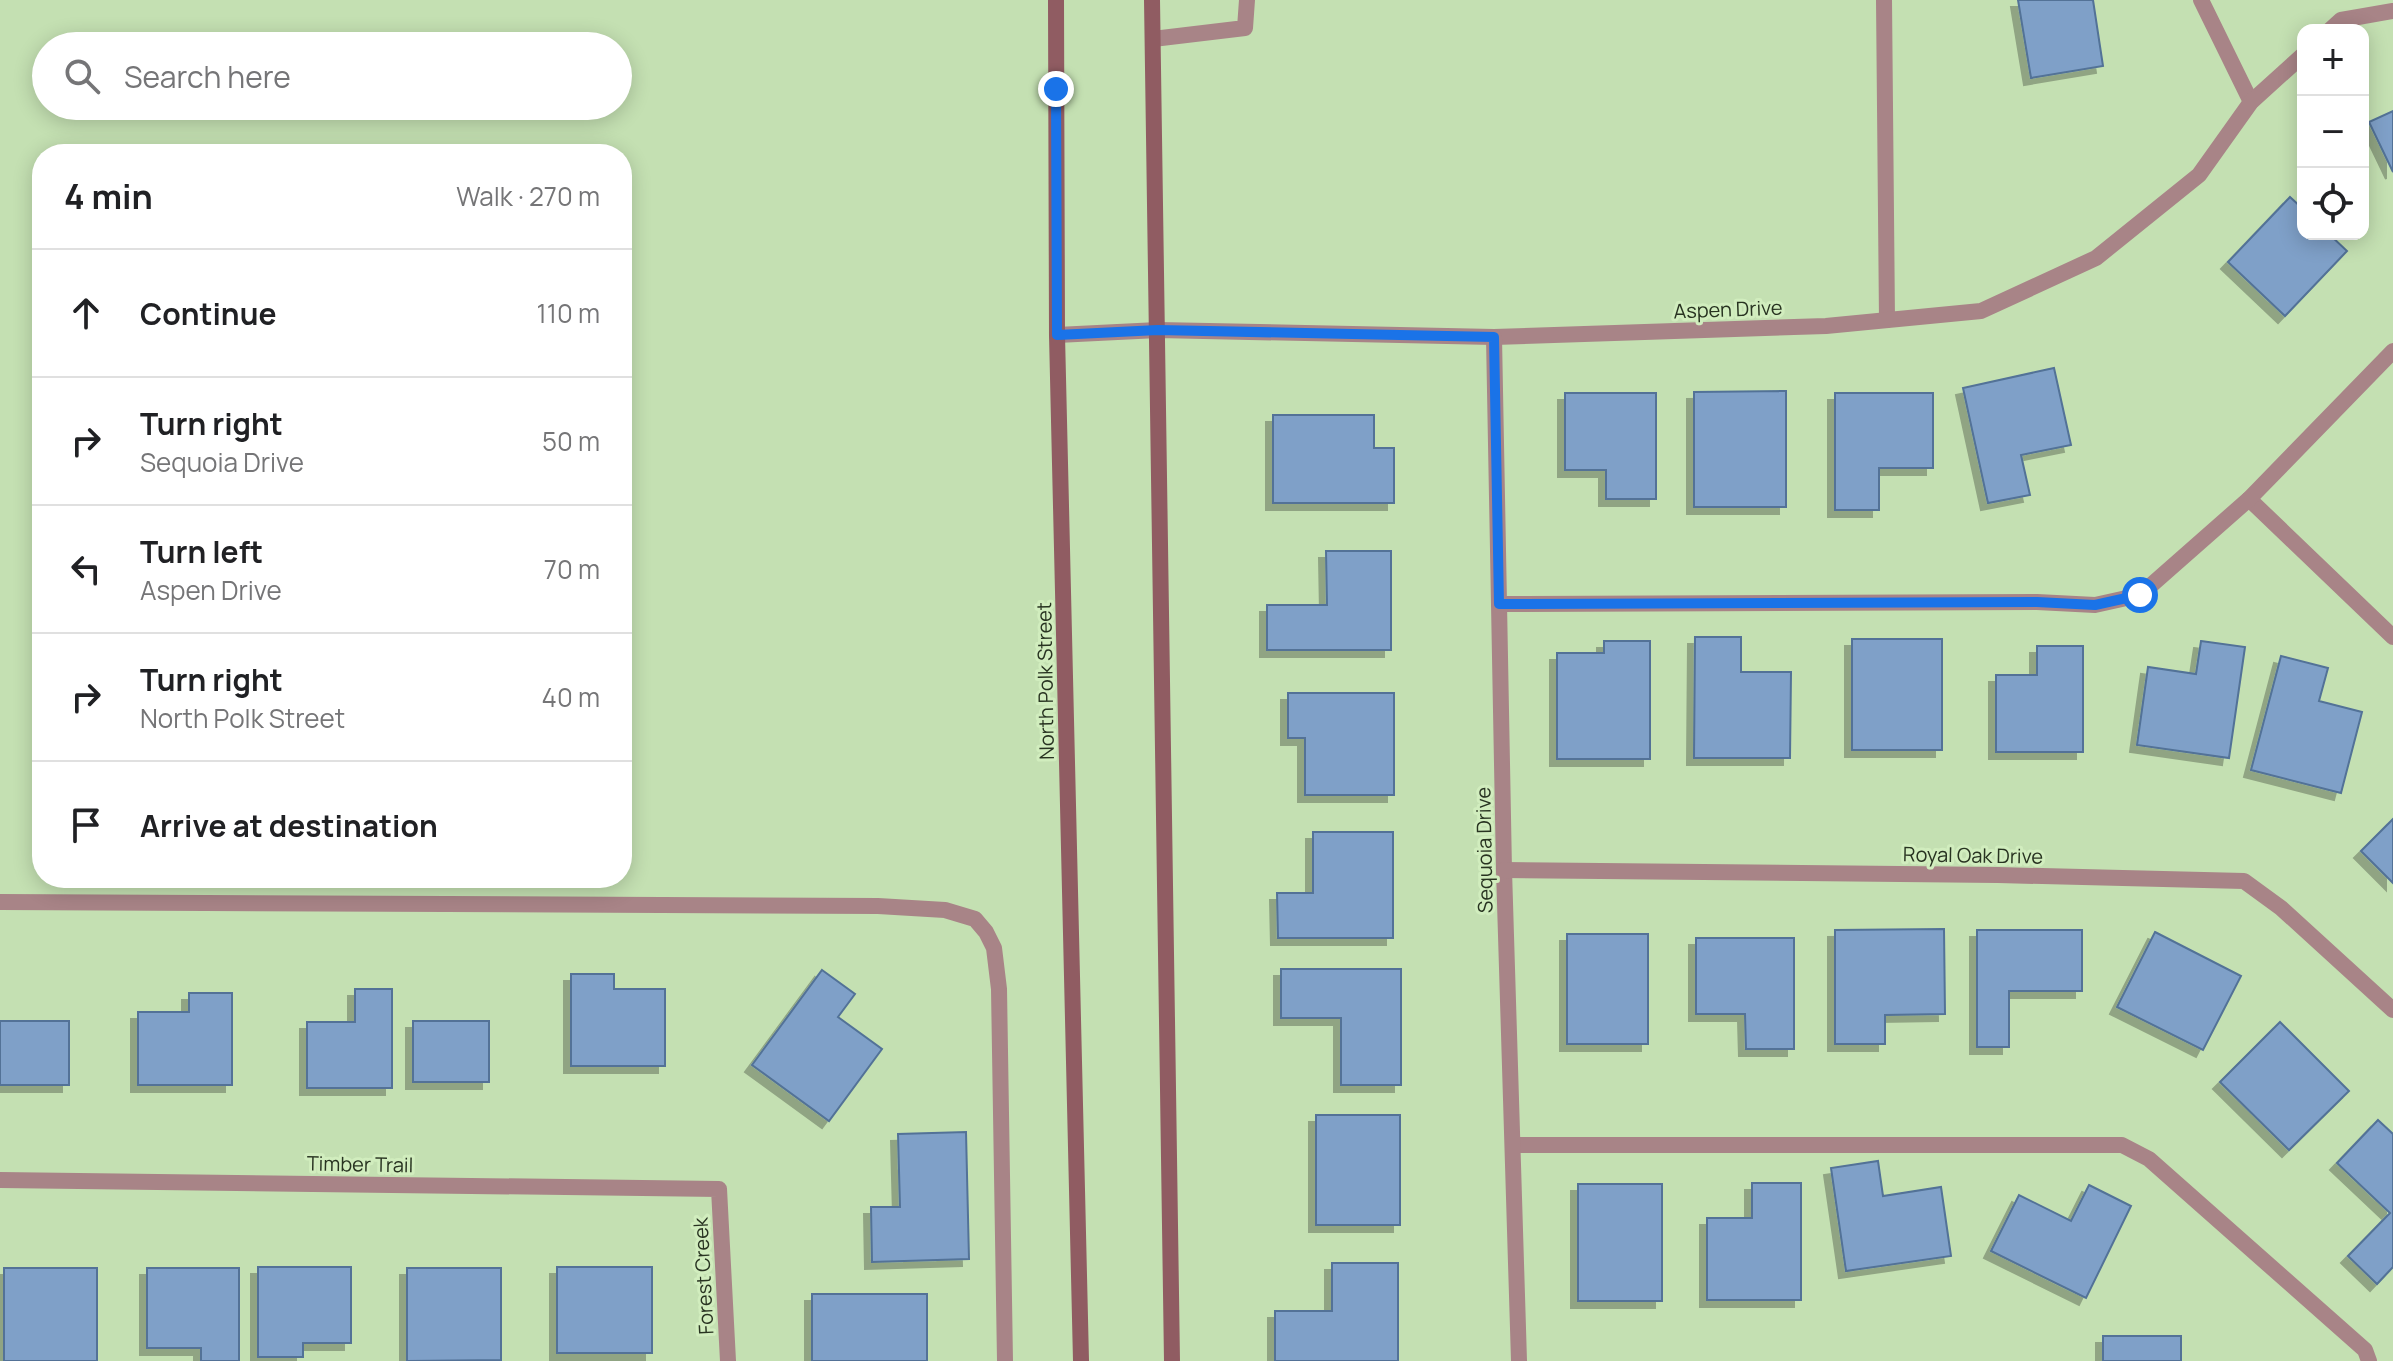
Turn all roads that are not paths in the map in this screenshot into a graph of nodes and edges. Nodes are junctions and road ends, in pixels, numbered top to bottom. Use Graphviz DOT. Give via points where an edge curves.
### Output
graph roads {
  1 [pos="1056,0"];
  2 [pos="1152,0"];
  3 [pos="1247,0"];
  4 [pos="1884,0"];
  5 [pos="2201,0"];
  6 [pos="2393,11"];
  7 [pos="2337,24"];
  8 [pos="1153,39"];
  9 [pos="2297,60"];
  10 [pos="2251,102"];
  11 [pos="1887,320"];
  12 [pos="1158,330"];
  13 [pos="1057,335"];
  14 [pos="1494,337"];
  15 [pos="2393,351"];
  16 [pos="2249,499"];
  17 [pos="1499,604"];
  18 [pos="2393,637"];
  19 [pos="1504,870"];
  20 [pos="0,902"];
  21 [pos="2393,1010"];
  22 [pos="1513,1145"];
  23 [pos="0,1180"];
  24 [pos="719,1189"];
  25 [pos="728,1361"];
  26 [pos="1005,1361"];
  27 [pos="1081,1361"];
  28 [pos="1172,1361"];
  29 [pos="1519,1361"];
  30 [pos="2369,1361"];
  1 -- 13 [label="main road, North Polk Street"];
  2 -- 8 [label="main road"];
  3 -- 8 [label="street" via="1245,28"];
  4 -- 11 [label="street"];
  5 -- 10 [label="street"];
  6 -- 7 [label="street"];
  8 -- 12 [label="main road"];
  9 -- 10 [label="street, Aspen Drive"];
  10 -- 11 [label="street, Aspen Drive" via="2199,175 2096,258 1981,311"];
  11 -- 14 [label="street, Aspen Drive"];
  12 -- 13 [label="street, Aspen Drive"];
  12 -- 14 [label="street, Aspen Drive"];
  12 -- 28 [label="main road"];
  13 -- 27 [label="main road, North Polk Street"];
  14 -- 17 [label="street, Sequoia Drive"];
  15 -- 16 [label="street"];
  16 -- 17 [label="street" via="2140,595 2095,605"];
  16 -- 18 [label="street"];
  17 -- 19 [label="street, Sequoia Drive"];
  19 -- 21 [label="street, Royal Oak Drive" via="2244,881"];
  19 -- 22 [label="street, Sequoia Drive"];
  20 -- 26 [label="street" via="878,906 945,910 975,919 994,948 999,989"];
  22 -- 29 [label="street, Sequoia Drive"];
  22 -- 30 [label="street" via="2122,1145 2149,1159 2365,1350"];
  23 -- 24 [label="street, Timber Trail"];
  24 -- 25 [label="street, Forest Creek"];
}
